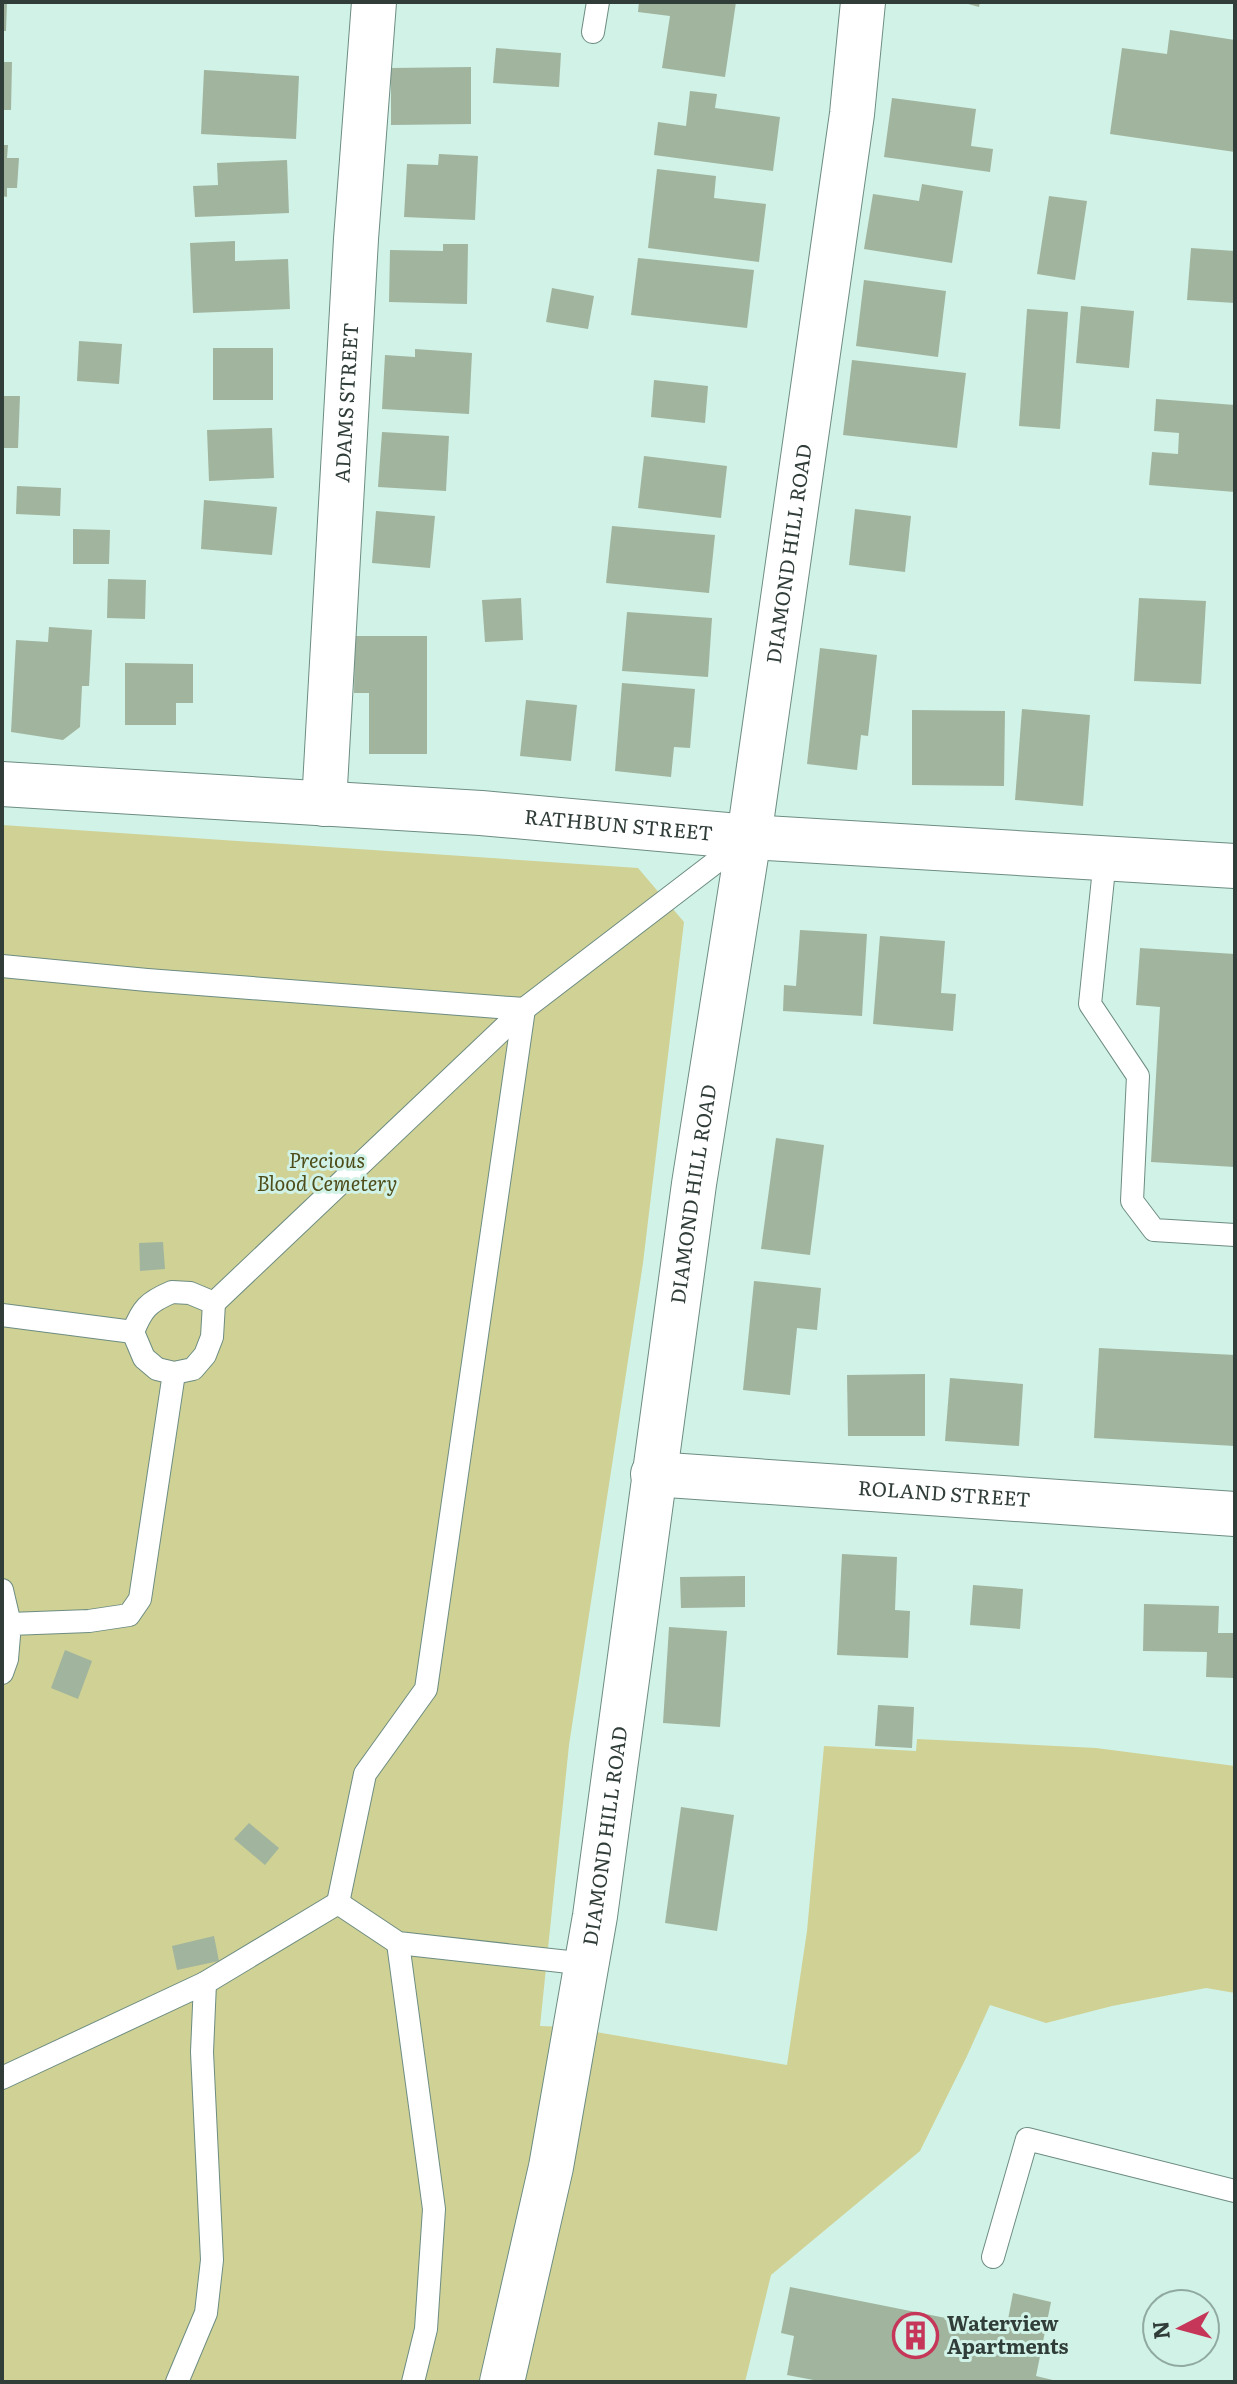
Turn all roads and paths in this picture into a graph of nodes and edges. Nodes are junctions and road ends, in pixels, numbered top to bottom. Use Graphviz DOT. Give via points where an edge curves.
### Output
graph roads {
  1 [pos="374,2"];
  2 [pos="598,2"];
  3 [pos="863,2"];
  4 [pos="593,32"];
  5 [pos="2,784"];
  6 [pos="324,804"];
  7 [pos="749,837"];
  8 [pos="1105,859"];
  9 [pos="1235,866"];
  10 [pos="2,966"];
  11 [pos="524,1009"];
  12 [pos="1235,1235"];
  13 [pos="214,1303"];
  14 [pos="2,1315"];
  15 [pos="133,1332"];
  16 [pos="174,1373"];
  17 [pos="653,1474"];
  18 [pos="1235,1514"];
  19 [pos="2,1590"];
  20 [pos="10,1624"];
  21 [pos="2,1673"];
  22 [pos="338,1903"];
  23 [pos="398,1943"];
  24 [pos="587,1964"];
  25 [pos="205,1983"];
  26 [pos="2,2078"];
  27 [pos="1235,2191"];
  28 [pos="993,2257"];
  29 [pos="177,2382"];
  30 [pos="413,2382"];
  31 [pos="502,2382"];
  1 -- 6 [label="street, ADAMS STREET"];
  2 -- 4 [label="lane"];
  3 -- 7 [label="street, DIAMOND HILL ROAD" via="852,114"];
  5 -- 6 [label="street, RATHBUN STREET"];
  6 -- 7 [label="street, RATHBUN STREET"];
  7 -- 8 [label="street, RATHBUN STREET"];
  7 -- 11 [label="lane"];
  7 -- 17 [label="street, DIAMOND HILL ROAD"];
  8 -- 9 [label="street, RATHBUN STREET"];
  8 -- 12 [label="lane" via="1090,1004 1138,1076 1132,1201 1154,1230"];
  10 -- 11 [label="lane"];
  11 -- 13 [label="lane"];
  11 -- 22 [label="lane" via="426,1689 365,1774"];
  13 -- 15 [label="lane" via="172,1292 140,1313"];
  13 -- 16 [label="lane" via="205,1355 193,1369"];
  14 -- 15 [label="lane"];
  15 -- 16 [label="lane" via="144,1358 157,1369"];
  16 -- 20 [label="lane" via="140,1599 129,1615"];
  17 -- 18 [label="street, ROLAND STREET"];
  17 -- 24 [label="street, DIAMOND HILL ROAD"];
  19 -- 20 [label="lane"];
  20 -- 21 [label="lane"];
  22 -- 23 [label="lane"];
  22 -- 25 [label="lane"];
  23 -- 24 [label="lane"];
  23 -- 30 [label="lane" via="434,2209 426,2329"];
  24 -- 31 [label="street, DIAMOND HILL ROAD" via="551,2167"];
  25 -- 26 [label="lane"];
  25 -- 29 [label="lane" via="202,2052 212,2260 206,2313"];
  27 -- 28 [label="lane" via="1027,2139"];
}
